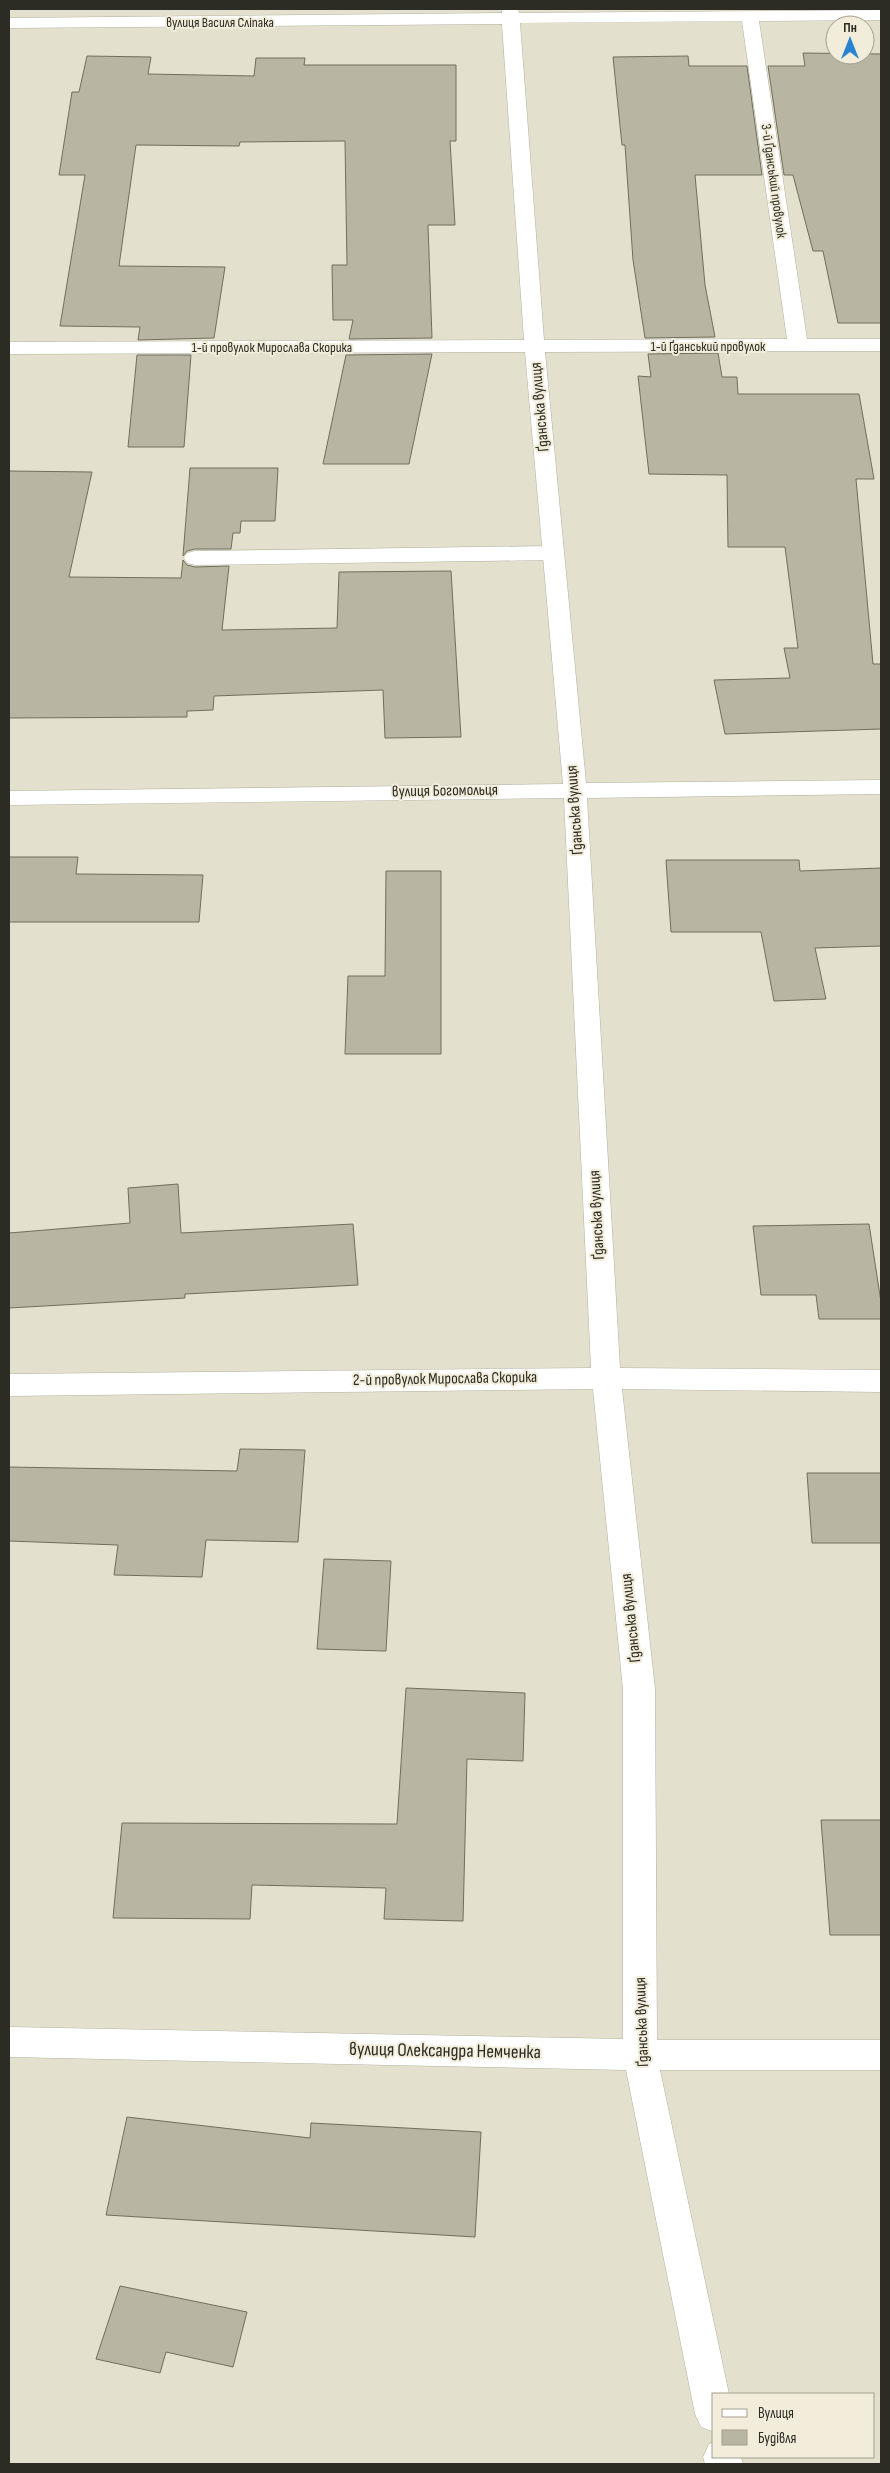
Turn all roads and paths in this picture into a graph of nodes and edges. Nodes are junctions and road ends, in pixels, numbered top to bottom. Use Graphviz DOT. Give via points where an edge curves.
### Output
graph roads {
  1 [pos="510,14"];
  2 [pos="881,15"];
  3 [pos="750,16"];
  4 [pos="9,23"];
  5 [pos="881,345"];
  6 [pos="534,346"];
  7 [pos="798,346"];
  8 [pos="9,348"];
  9 [pos="553,553"];
  10 [pos="195,558"];
  11 [pos="881,787"];
  12 [pos="575,789"];
  13 [pos="9,798"];
  14 [pos="606,1378"];
  15 [pos="881,1381"];
  16 [pos="9,1384"];
  17 [pos="9,2042"];
  18 [pos="640,2055"];
  19 [pos="881,2055"];
  20 [pos="712,2404"];
  1 -- 3 [label="street, вулиця Василя Сліпака"];
  1 -- 4 [label="street, вулиця Василя Сліпака"];
  1 -- 6 [label="street, Ґданська вулиця"];
  2 -- 3 [label="street, вулиця Василя Сліпака"];
  3 -- 7 [label="street, 3-й Ґданський провулок"];
  5 -- 7 [label="street, 1-й Ґданський провулок"];
  6 -- 7 [label="street, 1-й Ґданський провулок"];
  6 -- 8 [label="street, 1-й провулок Мирослава Скорика"];
  6 -- 9 [label="street, Ґданська вулиця"];
  9 -- 10 [label="street"];
  9 -- 12 [label="street, Ґданська вулиця"];
  11 -- 12 [label="street, вулиця Богомольця"];
  12 -- 13 [label="street, вулиця Богомольця"];
  12 -- 14 [label="street, Ґданська вулиця"];
  14 -- 15 [label="street, 2-й провулок Мирослава Скорика"];
  14 -- 16 [label="street, 2-й провулок Мирослава Скорика"];
  14 -- 18 [label="street, Ґданська вулиця" via="639,1689"];
  17 -- 18 [label="street, вулиця Олександра Немченка"];
  18 -- 19 [label="street, вулиця Олександра Немченка"];
  18 -- 20 [label="street, Ґданська вулиця"];
}
